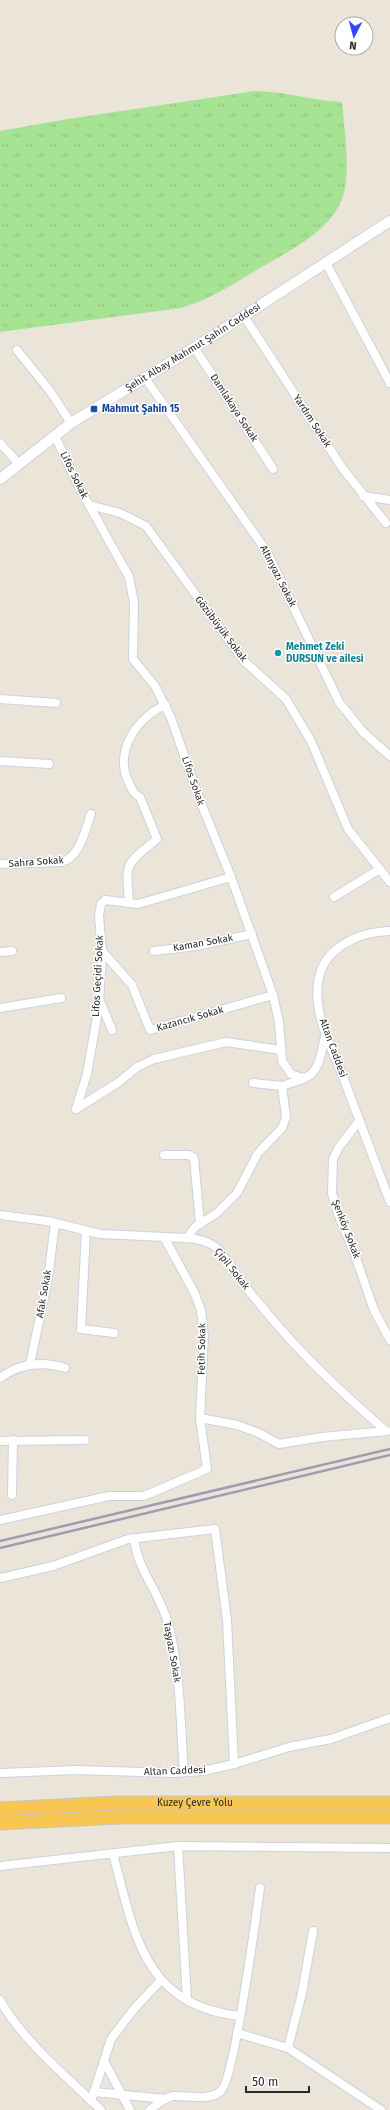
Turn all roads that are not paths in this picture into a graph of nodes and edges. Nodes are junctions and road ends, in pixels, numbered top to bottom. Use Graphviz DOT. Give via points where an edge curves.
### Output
graph roads {
  1 [pos="390,221"];
  2 [pos="326,263"];
  3 [pos="244,316"];
  4 [pos="194,347"];
  5 [pos="17,350"];
  6 [pos="145,378"];
  7 [pos="390,383"];
  8 [pos="72,423"];
  9 [pos="55,436"];
  10 [pos="0,443"];
  11 [pos="19,464"];
  12 [pos="273,469"];
  13 [pos="0,479"];
  14 [pos="363,496"];
  15 [pos="390,500"];
  16 [pos="89,505"];
  17 [pos="386,523"];
  18 [pos="0,699"];
  19 [pos="56,703"];
  20 [pos="166,706"];
  21 [pos="390,756"];
  22 [pos="0,761"];
  23 [pos="50,764"];
  24 [pos="91,814"];
  25 [pos="0,864"];
  26 [pos="380,869"];
  27 [pos="231,877"];
  28 [pos="390,882"];
  29 [pos="334,897"];
  30 [pos="129,903"];
  31 [pos="390,931"];
  32 [pos="252,934"];
  33 [pos="154,950"];
  34 [pos="12,951"];
  35 [pos="102,951"];
  36 [pos="0,952"];
  37 [pos="273,995"];
  38 [pos="61,998"];
  39 [pos="99,999"];
  40 [pos="0,1008"];
  41 [pos="112,1030"];
  42 [pos="326,1032"];
  43 [pos="281,1050"];
  44 [pos="306,1078"];
  45 [pos="253,1084"];
  46 [pos="282,1086"];
  47 [pos="359,1121"];
  48 [pos="164,1155"];
  49 [pos="390,1202"];
  50 [pos="0,1215"];
  51 [pos="54,1223"];
  52 [pos="200,1224"];
  53 [pos="86,1231"];
  54 [pos="164,1237"];
  55 [pos="187,1238"];
  56 [pos="114,1333"];
  57 [pos="390,1340"];
  58 [pos="30,1364"];
  59 [pos="65,1368"];
  60 [pos="0,1378"];
  61 [pos="200,1418"];
  62 [pos="388,1430"];
  63 [pos="13,1440"];
  64 [pos="85,1440"];
  65 [pos="0,1441"];
  66 [pos="12,1495"];
  67 [pos="0,1520"];
  68 [pos="134,1539"];
  69 [pos="0,1578"];
  70 [pos="390,1718"];
  71 [pos="234,1764"];
  72 [pos="184,1772"];
  73 [pos="0,1774"];
  74 [pos="390,1803"];
  75 [pos="0,1809"];
  76 [pos="390,1817"];
  77 [pos="0,1822"];
  78 [pos="178,1846"];
  79 [pos="390,1848"];
  80 [pos="113,1854"];
  81 [pos="0,1866"];
  82 [pos="260,1888"];
  83 [pos="312,1931"];
  84 [pos="161,1980"];
  85 [pos="0,2000"];
  86 [pos="187,2000"];
  87 [pos="240,2016"];
  88 [pos="238,2033"];
  89 [pos="288,2048"];
  90 [pos="104,2061"];
  91 [pos="94,2092"];
  92 [pos="122,2095"];
  93 [pos="166,2099"];
  94 [pos="92,2101"];
  95 [pos="101,2110"];
  96 [pos="130,2110"];
  97 [pos="150,2110"];
  98 [pos="381,2110"];
  1 -- 2 [label="street, Şehit Albay Mahmut Şahin Caddesi"];
  2 -- 3 [label="street, Şehit Albay Mahmut Şahin Caddesi"];
  2 -- 7 [label="street"];
  3 -- 4 [label="street, Şehit Albay Mahmut Şahin Caddesi"];
  3 -- 14 [label="street, Yardım Sokak"];
  4 -- 6 [label="street, Şehit Albay Mahmut Şahin Caddesi"];
  4 -- 12 [label="street, Damlakaya Sokak"];
  5 -- 8 [label="street"];
  6 -- 8 [label="street, Şehit Albay Mahmut Şahin Caddesi"];
  6 -- 21 [label="street, Altınyazı Sokak" via="268,552 339,702 363,732"];
  8 -- 9 [label="street, Şehit Albay Mahmut Şahin Caddesi"];
  9 -- 11 [label="street, Şehit Albay Mahmut Şahin Caddesi"];
  9 -- 16 [label="street, Lifos Sokak"];
  10 -- 11 [label="street"];
  11 -- 13 [label="street, Şehit Albay Mahmut Şahin Caddesi"];
  14 -- 15 [label="street"];
  14 -- 17 [label="street, Yardım Sokak"];
  16 -- 20 [label="street, Lifos Sokak" via="132,586 133,659 155,686"];
  16 -- 26 [label="street, Gözübüyük Sokak" via="120,513 146,526 243,660 286,699 311,741 348,829"];
  18 -- 19 [label="street"];
  20 -- 27 [label="street, Lifos Sokak" via="201,804"];
  20 -- 30 [label="street" via="150,714 141,723 127,745 124,755 126,779 134,794 140,798 157,840 130,863 127,872"];
  22 -- 23 [label="street"];
  24 -- 25 [label="street, Sahra Sokak" via="80,846 69,859 61,862"];
  26 -- 28 [label="street, Gözübüyük Sokak"];
  26 -- 29 [label="street"];
  27 -- 30 [label="street, Lifos Geçidi Sokak" via="138,904"];
  27 -- 32 [label="street, Lifos Sokak"];
  30 -- 35 [label="street, Lifos Geçidi Sokak" via="105,900 100,904"];
  31 -- 42 [label="street, Altan Caddesi" via="357,937 326,960 317,991"];
  32 -- 33 [label="street, Kaman Sokak" via="197,946"];
  32 -- 37 [label="street, Lifos Sokak"];
  34 -- 36 [label="street"];
  35 -- 37 [label="street, Kazancık Sokak" via="132,985 150,1030"];
  35 -- 39 [label="street, Lifos Geçidi Sokak"];
  37 -- 43 [label="street, Lifos Sokak" via="279,1022"];
  38 -- 40 [label="street"];
  39 -- 41 [label="street"];
  39 -- 43 [label="street, Lifos Geçidi Sokak" via="87,1074 76,1109 119,1082 137,1066 154,1059 226,1042"];
  42 -- 44 [label="street" via="316,1068"];
  42 -- 47 [label="street, Altan Caddesi"];
  43 -- 44 [label="street, Lifos Sokak" via="282,1061 288,1072 298,1078"];
  44 -- 46 [label="street"];
  45 -- 46 [label="street"];
  46 -- 52 [label="street" via="286,1116 282,1128 258,1153 237,1193 217,1213"];
  47 -- 49 [label="street, Altan Caddesi"];
  47 -- 57 [label="street, Şenköy Sokak" via="333,1159 332,1193 374,1310"];
  48 -- 52 [label="street" via="189,1155 194,1158"];
  50 -- 51 [label="street, Çipil Sokak"];
  51 -- 53 [label="street, Çipil Sokak"];
  51 -- 58 [label="street, Afak Sokak" via="48,1279"];
  52 -- 55 [label="street"];
  53 -- 54 [label="street, Çipil Sokak" via="110,1236"];
  53 -- 56 [label="street" via="81,1329"];
  54 -- 55 [label="street, Çipil Sokak"];
  54 -- 61 [label="street, Fetih Sokak" via="201,1310 204,1336"];
  55 -- 62 [label="street, Çipil Sokak" via="205,1241 219,1250 285,1334 335,1385"];
  58 -- 59 [label="street" via="48,1364"];
  58 -- 60 [label="street"];
  61 -- 62 [label="street" via="237,1425 279,1444"];
  61 -- 67 [label="street, Fetih Sokak" via="208,1469 144,1496 109,1496"];
  63 -- 64 [label="street"];
  63 -- 65 [label="street"];
  63 -- 66 [label="street"];
  68 -- 69 [label="street" via="53,1566"];
  68 -- 71 [label="street" via="215,1529 227,1620"];
  68 -- 72 [label="street, Taşyazı Sokak" via="141,1566 155,1589 172,1638 179,1691"];
  70 -- 71 [label="street, Altan Caddesi" via="331,1739 289,1747"];
  71 -- 72 [label="street, Altan Caddesi"];
  72 -- 73 [label="street, Altan Caddesi" via="76,1770"];
  74 -- 75 [label="highway, Kuzey Çevre Yolu" via="116,1803"];
  76 -- 77 [label="highway, Kuzey Çevre Yolu" via="120,1817"];
  78 -- 79 [label="street"];
  78 -- 80 [label="street"];
  78 -- 86 [label="street"];
  80 -- 81 [label="street"];
  80 -- 84 [label="street" via="135,1935 150,1965"];
  82 -- 87 [label="street"];
  83 -- 89 [label="street" via="302,1993"];
  84 -- 86 [label="street"];
  84 -- 90 [label="street" via="115,2033 108,2045"];
  85 -- 94 [label="street" via="26,2036"];
  86 -- 87 [label="street" via="210,2010"];
  87 -- 88 [label="street"];
  88 -- 89 [label="street"];
  88 -- 93 [label="street" via="224,2087 221,2090 208,2097 172,2096"];
  89 -- 98 [label="street"];
  90 -- 91 [label="street"];
  90 -- 92 [label="street"];
  91 -- 92 [label="street"];
  91 -- 94 [label="street"];
  92 -- 93 [label="street"];
  92 -- 96 [label="street"];
  93 -- 97 [label="street"];
  94 -- 95 [label="street"];
}
